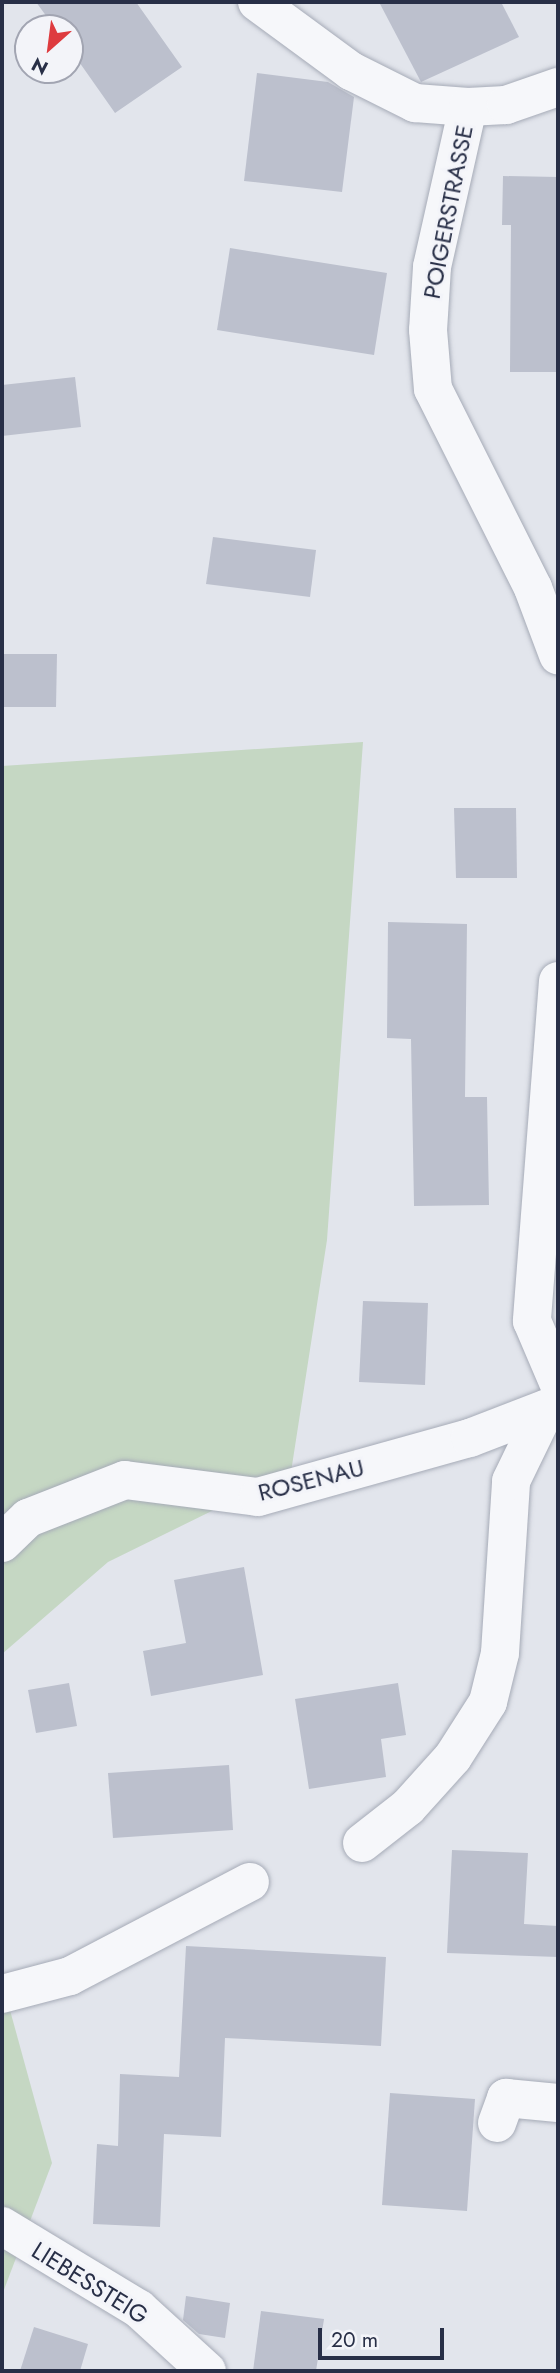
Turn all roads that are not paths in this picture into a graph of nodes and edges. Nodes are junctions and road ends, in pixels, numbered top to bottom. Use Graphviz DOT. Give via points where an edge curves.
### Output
graph roads {
  1 [pos="257,2"];
  2 [pos="558,87"];
  3 [pos="468,107"];
  4 [pos="558,654"];
  5 [pos="558,981"];
  6 [pos="554,1399"];
  7 [pos="2,1543"];
  8 [pos="362,1843"];
  9 [pos="250,1882"];
  10 [pos="2,1994"];
  11 [pos="558,2103"];
  12 [pos="498,2123"];
  13 [pos="2,2226"];
  14 [pos="207,2371"];
  1 -- 3 [label="street, POIGERSTRASSE" via="351,71 415,103"];
  2 -- 3 [label="street" via="506,105"];
  3 -- 4 [label="street, POIGERSTRASSE" via="432,267 428,330 433,389 533,588"];
  5 -- 6 [label="street" via="532,1321"];
  6 -- 7 [label="street, ROSENAU" via="470,1438 258,1497 125,1480 28,1518"];
  6 -- 8 [label="street" via="511,1481 500,1653 488,1702 453,1757 408,1807"];
  9 -- 10 [label="street" via="70,1976"];
  11 -- 12 [label="street" via="506,2098"];
  13 -- 14 [label="street, LIEBESSTEIG" via="139,2309"];
}
